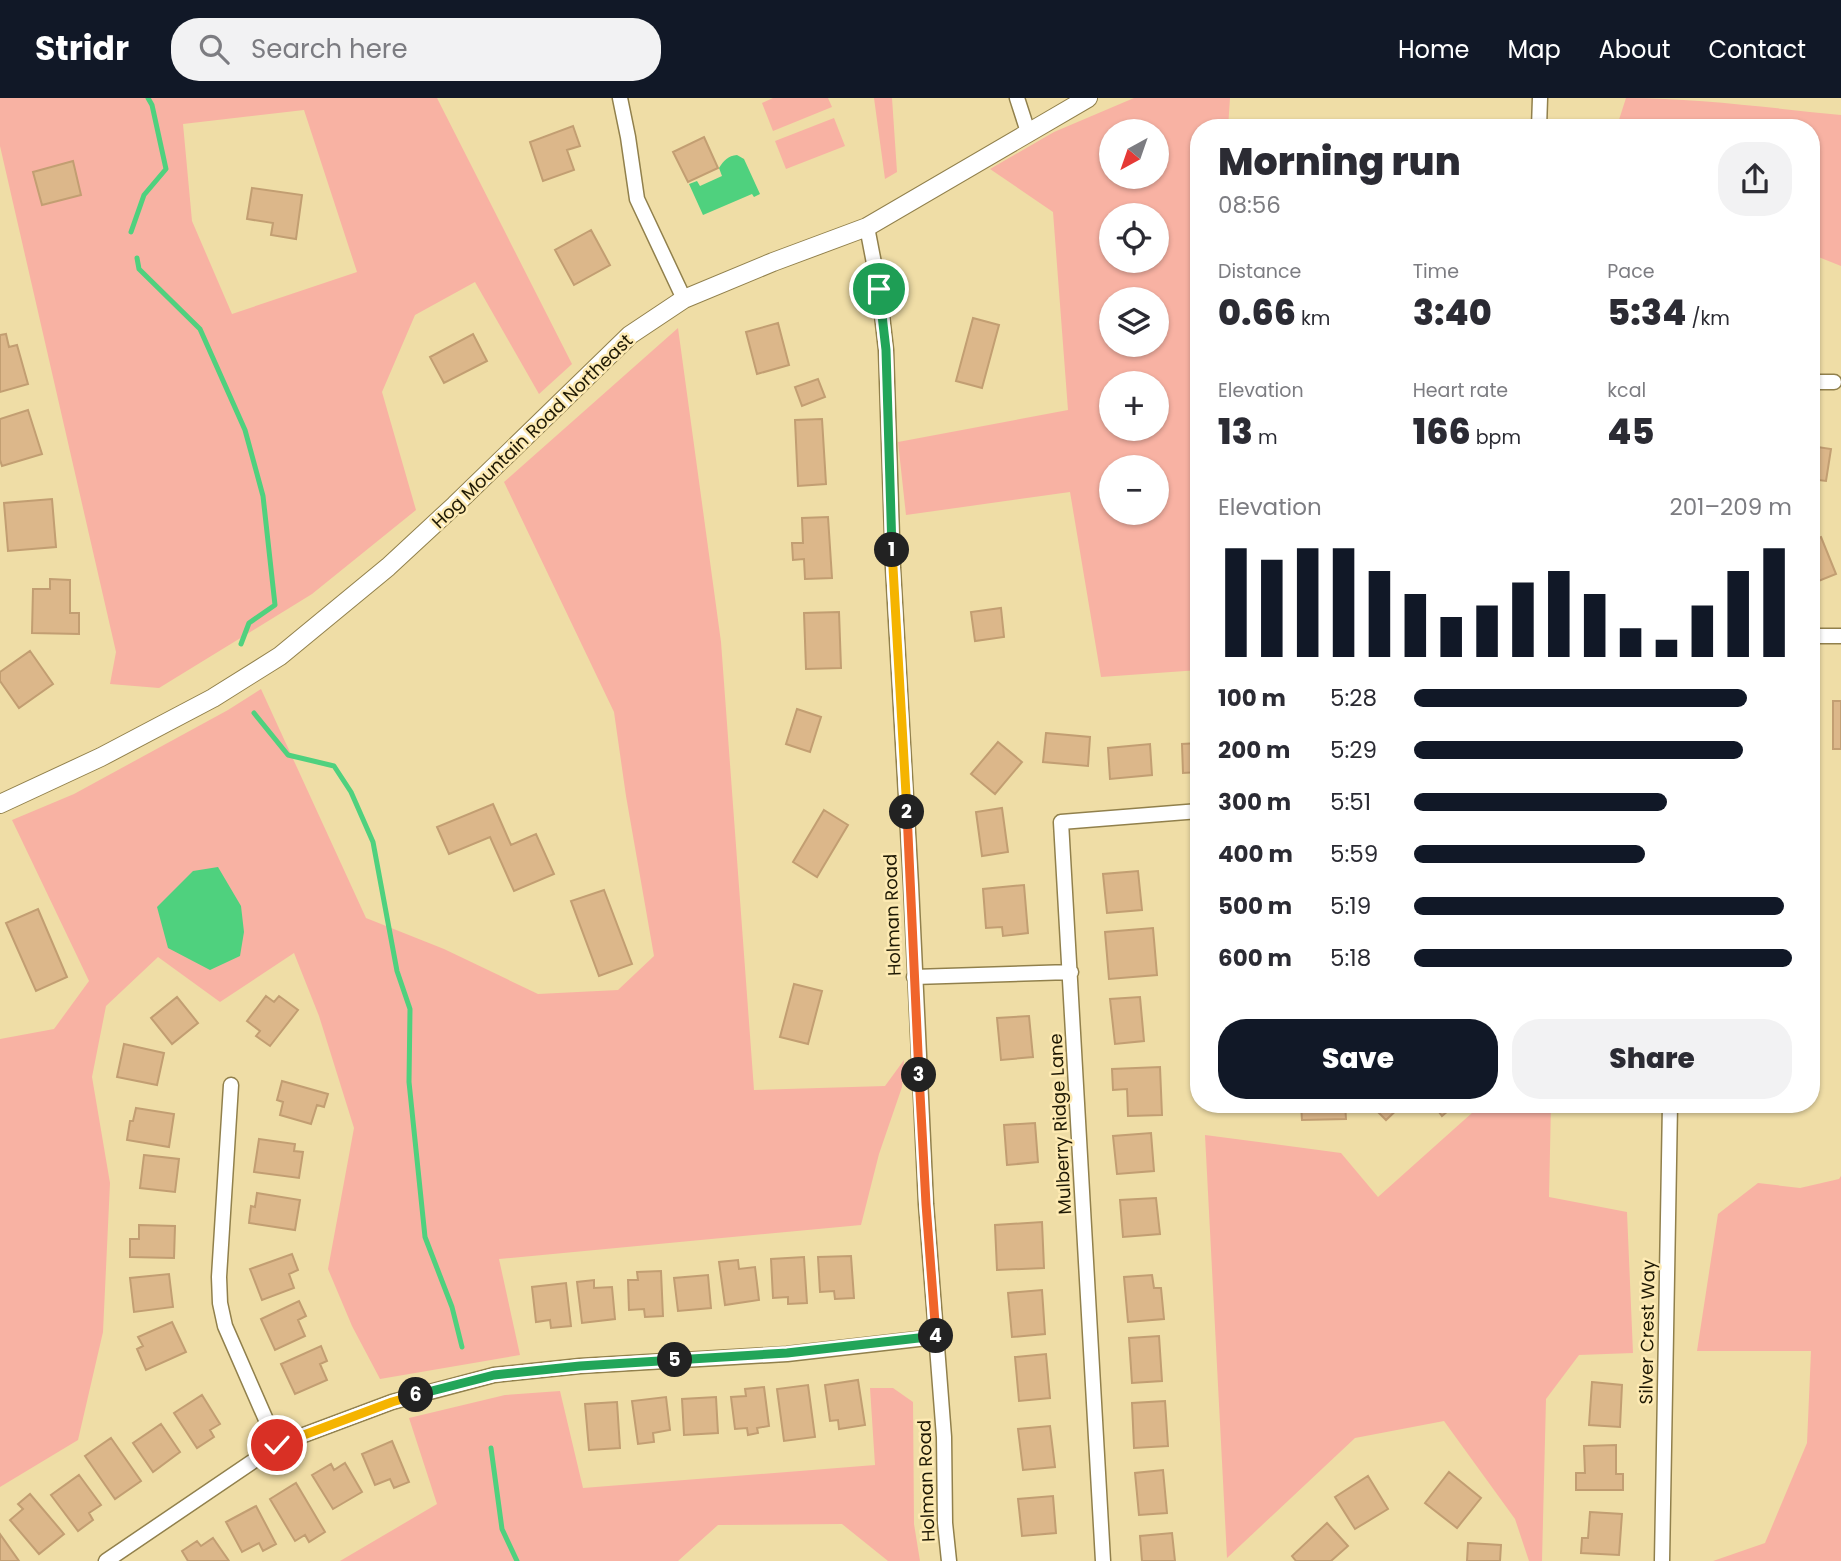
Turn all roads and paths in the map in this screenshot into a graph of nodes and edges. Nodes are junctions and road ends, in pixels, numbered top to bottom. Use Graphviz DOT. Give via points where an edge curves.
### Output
graph roads {
  1 [pos="620,98"];
  2 [pos="1017,98"];
  3 [pos="1088,98"];
  4 [pos="1541,98"];
  5 [pos="1540,119"];
  6 [pos="1028,132"];
  7 [pos="867,227"];
  8 [pos="684,299"];
  9 [pos="1820,382"];
  10 [pos="1835,382"];
  11 [pos="1820,636"];
  12 [pos="1841,636"];
  13 [pos="0,804"];
  14 [pos="1190,812"];
  15 [pos="1071,972"];
  16 [pos="914,978"];
  17 [pos="231,1085"];
  18 [pos="1670,1113"];
  19 [pos="936,1337"];
  20 [pos="277,1445"];
  21 [pos="106,1561"];
  22 [pos="949,1561"];
  23 [pos="1103,1561"];
  24 [pos="1662,1561"];
  1 -- 8 [label="street" via="637,199"];
  2 -- 6 [label="street"];
  3 -- 6 [label="street, Hog Mountain Road Northeast"];
  4 -- 5 [label="street"];
  6 -- 7 [label="street, Hog Mountain Road Northeast"];
  7 -- 8 [label="street, Hog Mountain Road Northeast"];
  7 -- 16 [label="street, Holman Road" via="886,350 892,568"];
  8 -- 13 [label="street, Hog Mountain Road Northeast" via="630,335 455,505 280,656 213,698"];
  9 -- 10 [label="street"];
  11 -- 12 [label="street"];
  14 -- 15 [label="street, Mulberry Ridge Lane" via="1061,822"];
  15 -- 16 [label="street"];
  15 -- 23 [label="street, Mulberry Ridge Lane"];
  16 -- 19 [label="street, Holman Road"];
  17 -- 20 [label="street" via="220,1303 225,1326"];
  18 -- 24 [label="street, Silver Crest Way"];
  19 -- 20 [label="street" via="494,1375 392,1402"];
  19 -- 22 [label="street, Holman Road"];
  20 -- 21 [label="street"];
}
